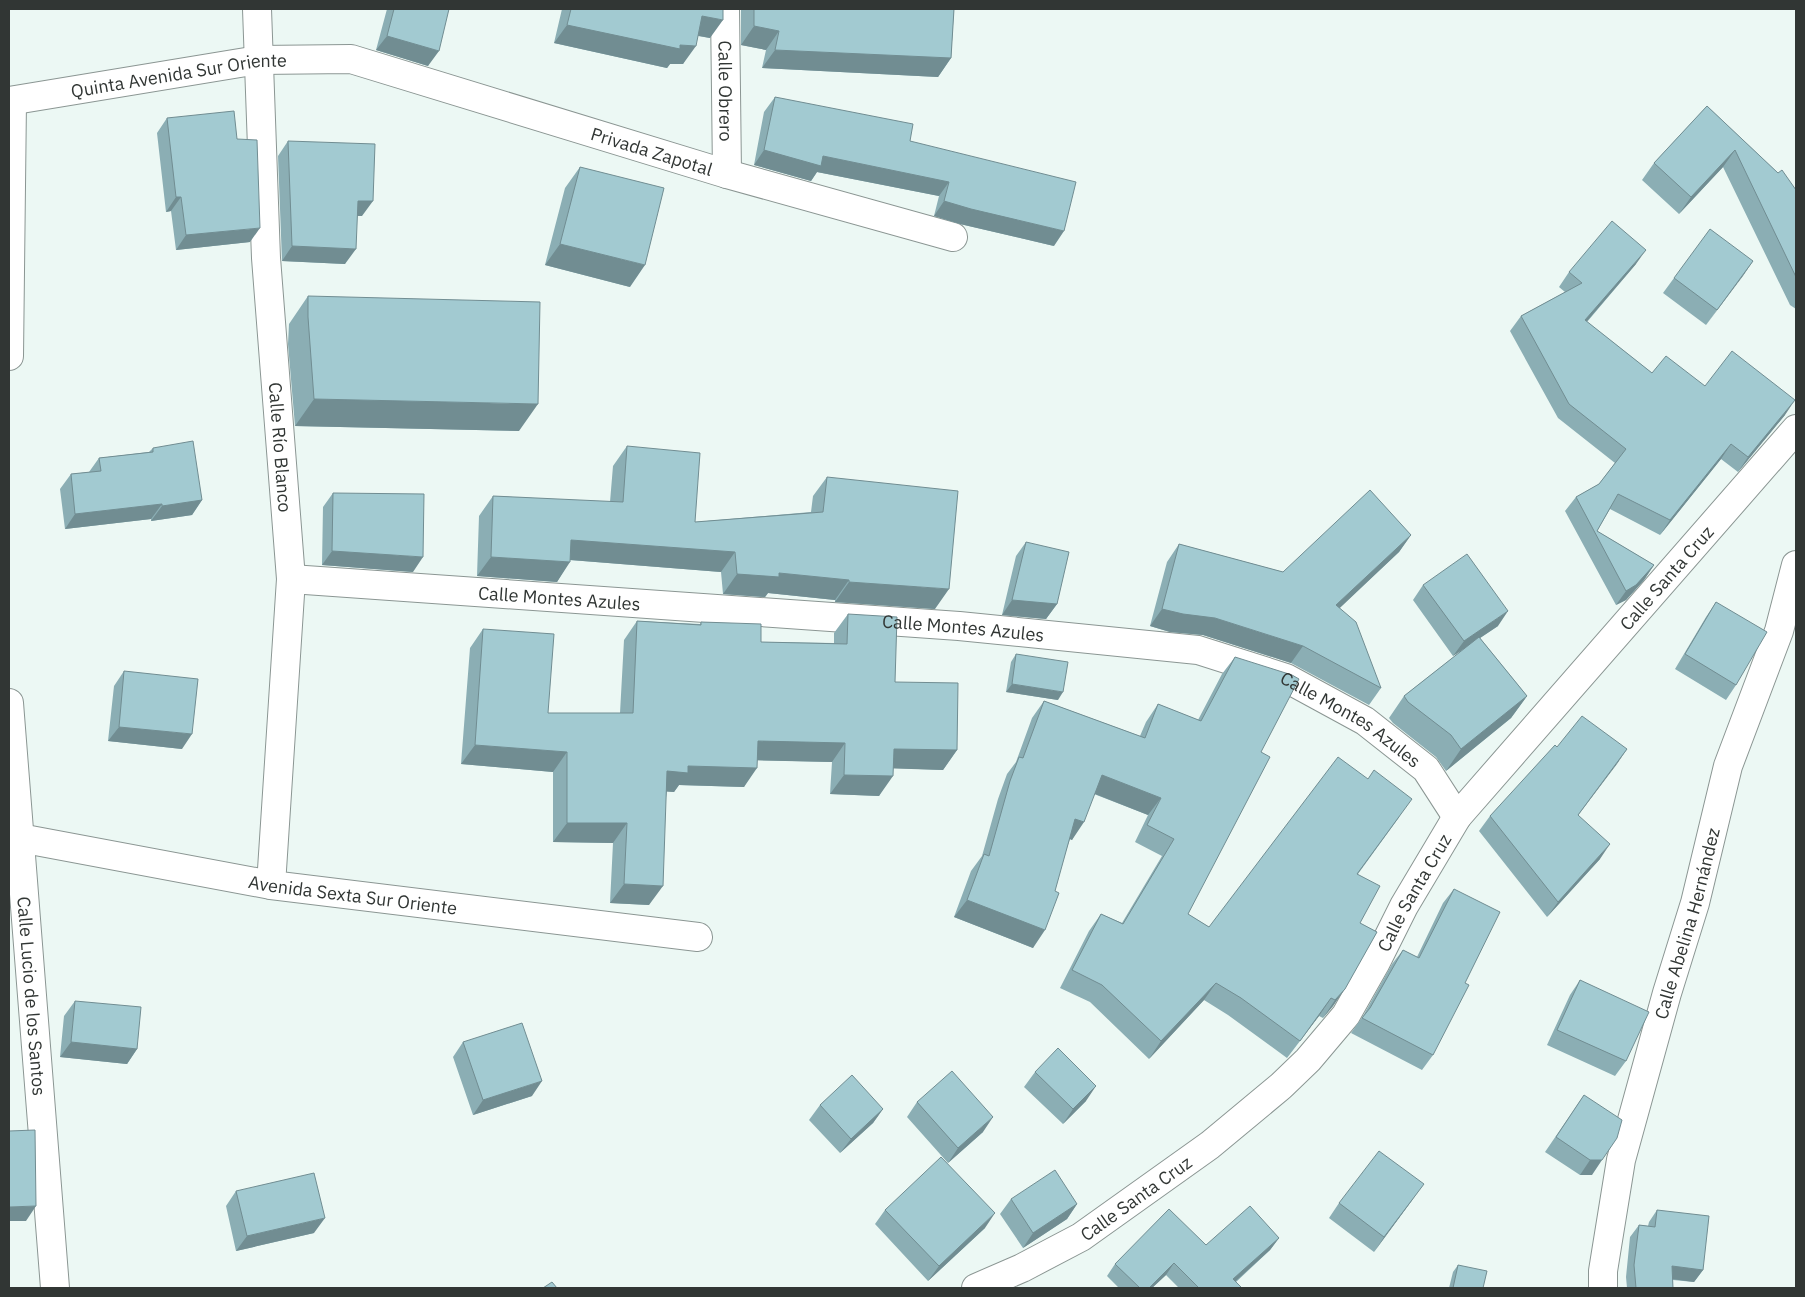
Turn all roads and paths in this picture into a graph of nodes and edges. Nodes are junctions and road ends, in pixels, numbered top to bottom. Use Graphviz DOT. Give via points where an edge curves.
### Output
graph roads {
  1 [pos="257,9"];
  2 [pos="725,9"];
  3 [pos="351,59"];
  4 [pos="258,60"];
  5 [pos="10,101"];
  6 [pos="727,174"];
  7 [pos="953,237"];
  8 [pos="9,356"];
  9 [pos="1796,428"];
  10 [pos="1796,565"];
  11 [pos="291,579"];
  12 [pos="9,703"];
  13 [pos="1457,817"];
  14 [pos="14,836"];
  15 [pos="271,885"];
  16 [pos="698,937"];
  17 [pos="56,1288"];
  18 [pos="976,1288"];
  19 [pos="1603,1288"];
  1 -- 4 [label="street, Calle Río Blanco"];
  2 -- 6 [label="street, Calle Obrero"];
  3 -- 4 [label="street, Quinta Avenida Sur Oriente"];
  3 -- 6 [label="street, Privada Zapotal"];
  4 -- 5 [label="street, Quinta Avenida Sur Oriente"];
  4 -- 11 [label="street, Calle Río Blanco" via="266,258"];
  5 -- 8 [label="street"];
  6 -- 7 [label="street, Privada Zapotal"];
  9 -- 13 [label="street, Calle Santa Cruz"];
  10 -- 19 [label="street, Calle Abelina Hernández" via="1779,631 1728,766 1695,903 1621,1160"];
  11 -- 13 [label="street, Calle Montes Azules" via="959,626 1198,650 1286,678 1366,721 1426,769"];
  11 -- 15 [label="street, Calle Río Blanco"];
  12 -- 14 [label="street, Calle Lucio de los Santos"];
  13 -- 18 [label="street, Calle Santa Cruz" via="1404,906 1346,1015 1308,1060 1210,1145 1080,1237"];
  14 -- 15 [label="street, Avenida Sexta Sur Oriente"];
  14 -- 17 [label="street, Calle Lucio de los Santos"];
  15 -- 16 [label="street, Avenida Sexta Sur Oriente"];
}
